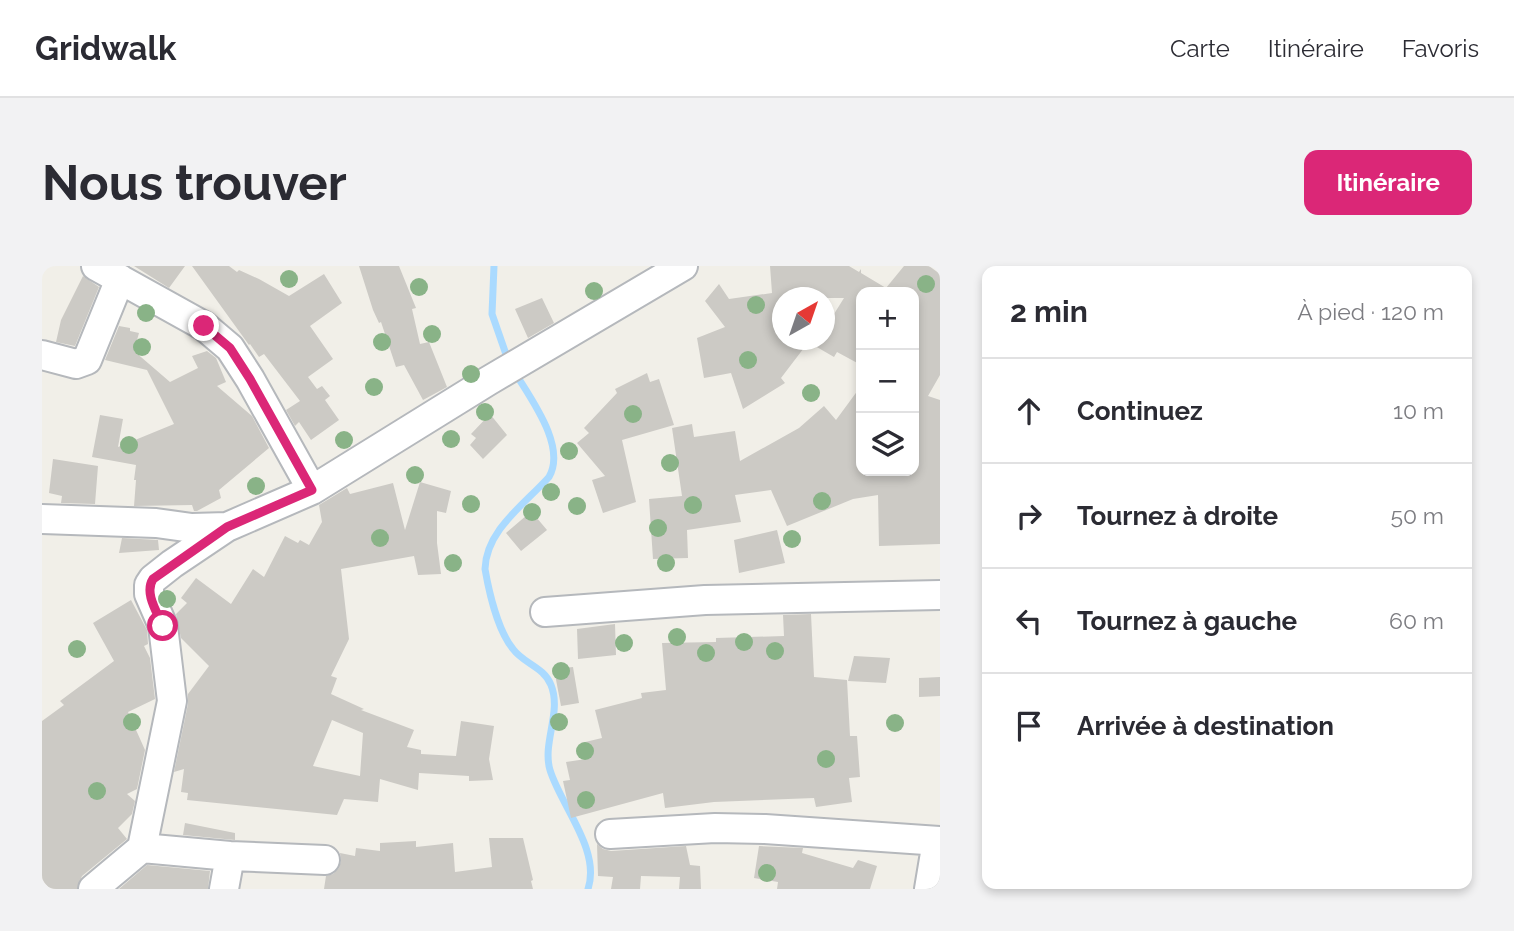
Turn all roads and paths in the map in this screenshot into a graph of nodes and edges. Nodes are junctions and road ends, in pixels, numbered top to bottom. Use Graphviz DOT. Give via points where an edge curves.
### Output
graph roads {
  1 [pos="683,266"];
  2 [pos="108,272"];
  3 [pos="42,355"];
  4 [pos="312,490"];
  5 [pos="42,519"];
  6 [pos="227,527"];
  7 [pos="940,595"];
  8 [pos="545,612"];
  9 [pos="610,834"];
  10 [pos="938,841"];
  11 [pos="142,848"];
  12 [pos="230,856"];
  13 [pos="325,860"];
  14 [pos="93,889"];
  15 [pos="224,889"];
  16 [pos="929,889"];
  1 -- 4 [label="street"];
  2 -- 3 [label="street" via="87,360 76,364"];
  2 -- 4 [label="street" via="204,326 230,348"];
  4 -- 6 [label="street"];
  5 -- 6 [label="street"];
  6 -- 11 [label="street" via="149,585 163,626 172,701"];
  7 -- 8 [label="street" via="705,600"];
  9 -- 10 [label="street" via="765,828"];
  10 -- 16 [label="street"];
  11 -- 12 [label="street"];
  11 -- 14 [label="street"];
  12 -- 13 [label="street"];
  12 -- 15 [label="street"];
}
